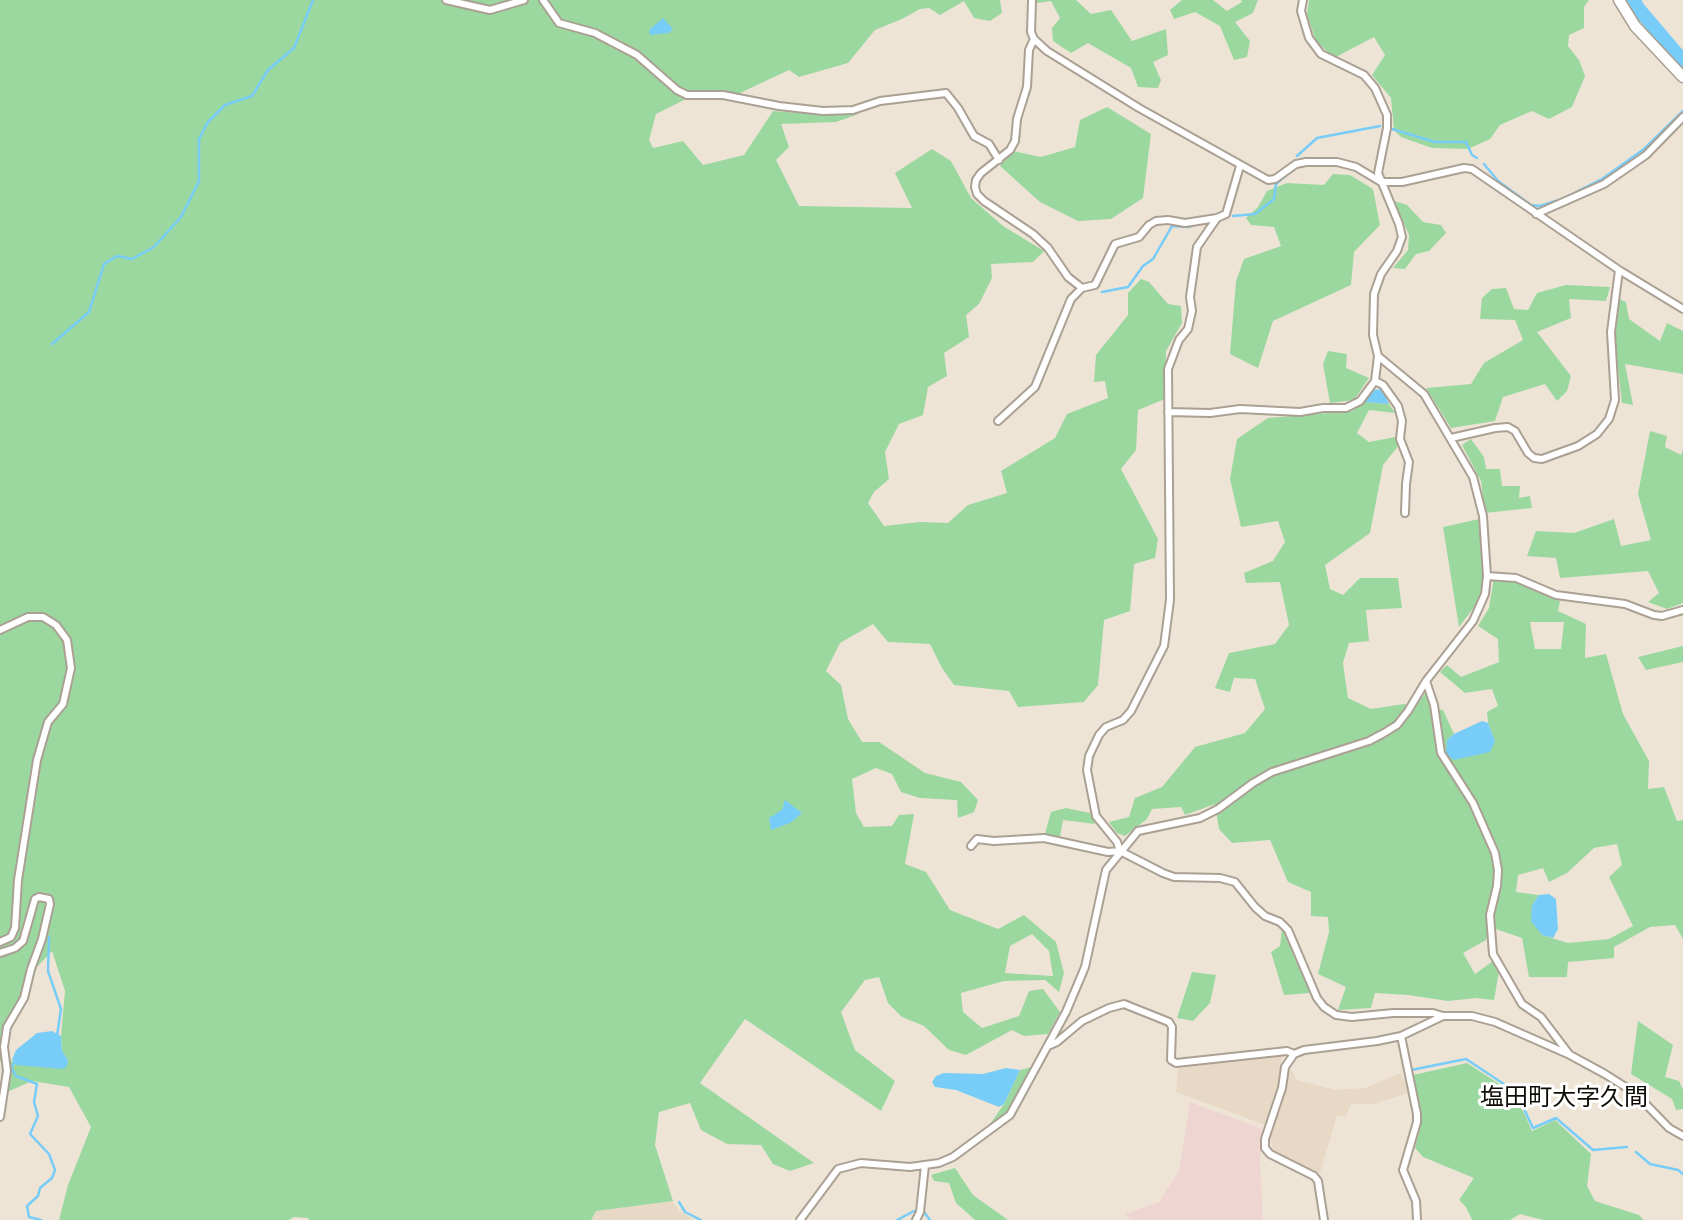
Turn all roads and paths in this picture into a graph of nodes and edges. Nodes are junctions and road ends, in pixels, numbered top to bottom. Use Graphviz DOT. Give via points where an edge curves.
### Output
graph roads {
  1 [pos="446,0"];
  2 [pos="524,0"];
  3 [pos="542,0"];
  4 [pos="1032,0"];
  5 [pos="1303,0"];
  6 [pos="1619,0"];
  7 [pos="1034,39"];
  8 [pos="1683,77"];
  9 [pos="1683,117"];
  10 [pos="999,159"];
  11 [pos="1240,166"];
  12 [pos="1381,182"];
  13 [pos="1536,214"];
  14 [pos="1217,218"];
  15 [pos="1619,270"];
  16 [pos="1082,288"];
  17 [pos="1683,309"];
  18 [pos="1378,356"];
  19 [pos="1375,381"];
  20 [pos="1168,412"];
  21 [pos="998,421"];
  22 [pos="1451,438"];
  23 [pos="1405,513"];
  24 [pos="1487,576"];
  25 [pos="1683,610"];
  26 [pos="0,630"];
  27 [pos="1426,681"];
  28 [pos="971,846"];
  29 [pos="1120,851"];
  30 [pos="0,942"];
  31 [pos="0,953"];
  32 [pos="1443,1016"];
  33 [pos="1401,1036"];
  34 [pos="1048,1046"];
  35 [pos="1294,1054"];
  36 [pos="1570,1055"];
  37 [pos="0,1117"];
  38 [pos="1683,1136"];
  39 [pos="925,1165"];
  40 [pos="800,1220"];
  41 [pos="916,1220"];
  42 [pos="1324,1220"];
  43 [pos="1418,1220"];
  1 -- 2 [label="street" via="490,10"];
  3 -- 10 [label="street" via="559,23 595,33 637,55 687,95 723,95 823,111 946,93 974,136 989,144"];
  4 -- 7 [label="street"];
  5 -- 12 [label="street" via="1301,11 1309,37 1321,54 1364,75 1384,104 1387,128 1378,173"];
  6 -- 8 [label="highway" via="1635,26"];
  7 -- 10 [label="street" via="1015,141"];
  7 -- 11 [label="street"];
  9 -- 13 [label="street" via="1646,155 1604,184"];
  10 -- 16 [label="street" via="976,180 977,194 1033,234"];
  11 -- 12 [label="street" via="1268,180 1296,164 1337,162"];
  11 -- 14 [label="street" via="1226,214"];
  12 -- 13 [label="street" via="1472,169"];
  12 -- 18 [label="street" via="1402,237 1374,294 1373,335"];
  13 -- 15 [label="street"];
  14 -- 16 [label="street" via="1156,221 1139,237 1115,244 1095,285"];
  14 -- 20 [label="street" via="1196,247 1188,329 1168,369"];
  15 -- 17 [label="street"];
  15 -- 22 [label="street" via="1611,332 1615,400 1609,419 1597,434 1542,459 1528,453 1508,427"];
  16 -- 21 [label="street" via="1071,299 1035,387"];
  18 -- 19 [label="street"];
  18 -- 22 [label="street" via="1424,394"];
  19 -- 20 [label="street" via="1360,401 1346,408"];
  19 -- 23 [label="street" via="1398,406 1402,421 1400,439 1409,462"];
  20 -- 29 [label="street" via="1170,600 1164,646 1131,711 1099,735 1087,770 1096,816"];
  22 -- 24 [label="street" via="1479,494"];
  24 -- 25 [label="street" via="1516,578 1556,595 1625,604 1654,615"];
  24 -- 27 [label="street" via="1473,621"];
  26 -- 30 [label="street" via="28,617 43,617 67,640 71,668 63,704 48,722 37,760 15,928 11,937"];
  27 -- 29 [label="street" via="1408,712 1384,733 1272,772 1200,818 1138,831"];
  27 -- 36 [label="street" via="1441,753 1473,803 1495,853 1497,886 1490,915 1493,954 1522,1004 1541,1017"];
  28 -- 29 [label="street" via="977,839 1044,838"];
  29 -- 32 [label="street" via="1174,877 1235,882 1255,907 1288,930 1317,998 1336,1015"];
  29 -- 34 [label="street" via="1106,870 1085,967"];
  31 -- 37 [label="street" via="23,941 35,899 49,899 24,998 7,1027"];
  32 -- 33 [label="street"];
  32 -- 36 [label="street" via="1495,1022"];
  33 -- 35 [label="street"];
  33 -- 43 [label="street" via="1417,1114 1403,1170 1416,1201"];
  34 -- 35 [label="street" via="1082,1021 1124,1004 1169,1022 1171,1060 1176,1063 1287,1051"];
  34 -- 39 [label="street" via="1010,1115 953,1157"];
  35 -- 42 [label="street" via="1285,1067 1265,1148 1314,1176"];
  36 -- 38 [label="street" via="1635,1093"];
  39 -- 40 [label="street" via="861,1163 838,1169"];
  39 -- 41 [label="street"];
}
